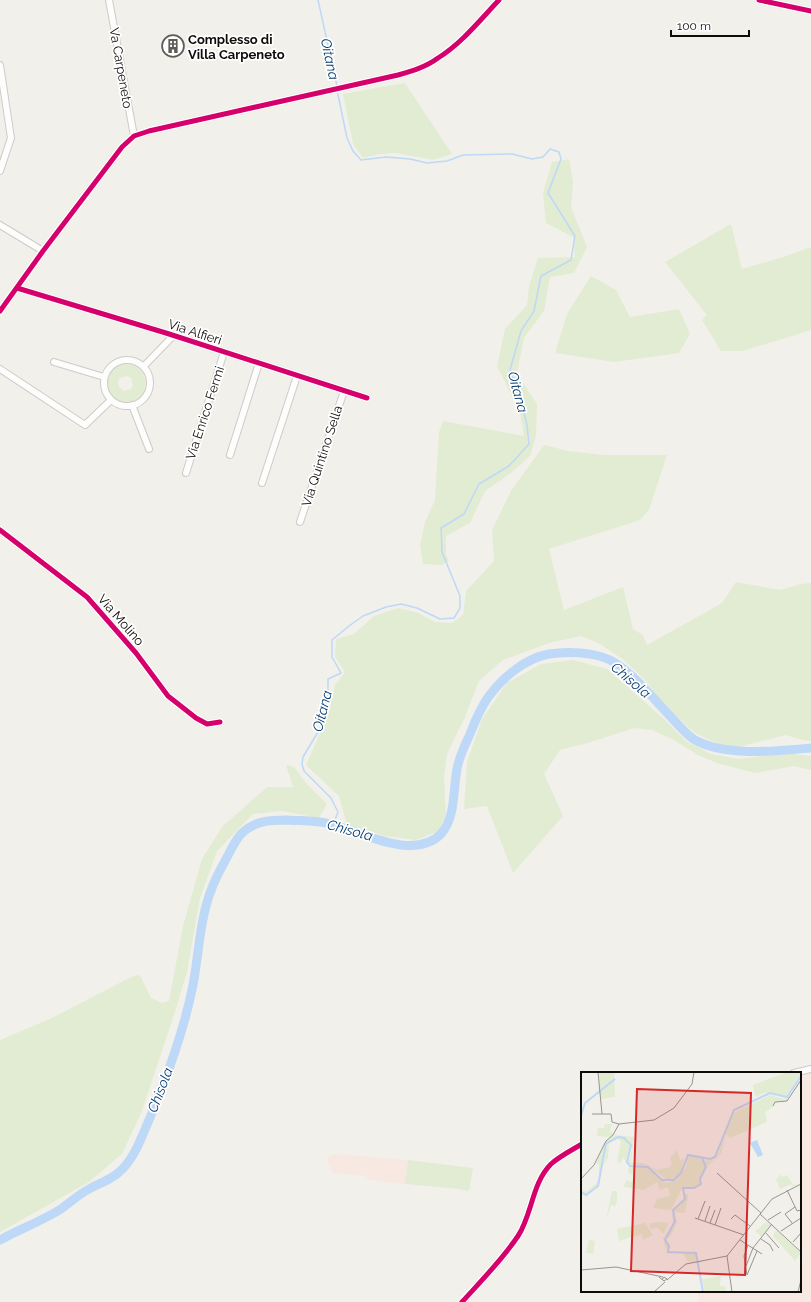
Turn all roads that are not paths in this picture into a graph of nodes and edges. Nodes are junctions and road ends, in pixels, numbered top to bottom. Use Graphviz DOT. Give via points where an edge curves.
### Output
graph roads {
  1 [pos="109,0"];
  2 [pos="499,0"];
  3 [pos="759,0"];
  4 [pos="811,11"];
  5 [pos="0,65"];
  6 [pos="134,136"];
  7 [pos="0,171"];
  8 [pos="0,225"];
  9 [pos="43,251"];
  10 [pos="17,288"];
  11 [pos="0,311"];
  12 [pos="173,336"];
  13 [pos="224,352"];
  14 [pos="54,362"];
  15 [pos="259,363"];
  16 [pos="144,366"];
  17 [pos="0,369"];
  18 [pos="297,376"];
  19 [pos="104,377"];
  20 [pos="344,391"];
  21 [pos="366,398"];
  22 [pos="110,400"];
  23 [pos="132,405"];
  24 [pos="149,449"];
  25 [pos="230,455"];
  26 [pos="186,473"];
  27 [pos="262,483"];
  28 [pos="300,522"];
  29 [pos="0,530"];
  30 [pos="220,722"];
  31 [pos="811,1069"];
  32 [pos="798,1072"];
  33 [pos="581,1145"];
  34 [pos="462,1302"];
  1 -- 6 [label="street, Va Carpeneto"];
  2 -- 6 [label="street" via="454,47 419,69"];
  3 -- 4 [label="street"];
  5 -- 7 [label="street" via="11,138"];
  6 -- 9 [label="street" via="103,170"];
  8 -- 9 [label="street"];
  9 -- 10 [label="street"];
  10 -- 11 [label="street"];
  10 -- 12 [label="street, Via Alfieri"];
  12 -- 13 [label="street, Via Alfieri"];
  12 -- 16 [label="street"];
  13 -- 15 [label="street, Via Alfieri"];
  13 -- 26 [label="street, Via Enrico Fermi"];
  14 -- 19 [label="street"];
  15 -- 18 [label="street, Via Alfieri"];
  15 -- 25 [label="street"];
  16 -- 19 [label="street" via="130,359 122,360 109,367"];
  16 -- 23 [label="street" via="148,372 150,386 144,398"];
  17 -- 22 [label="street" via="85,425"];
  18 -- 20 [label="street, Via Alfieri"];
  18 -- 27 [label="street"];
  19 -- 22 [label="street" via="104,389"];
  20 -- 21 [label="street, Via Alfieri"];
  20 -- 28 [label="street, Via Quintino Sella"];
  22 -- 23 [label="street" via="119,405"];
  23 -- 24 [label="street"];
  29 -- 30 [label="street, Via Molino" via="87,597 136,653 168,696 207,724"];
  31 -- 32 [label="street"];
  33 -- 34 [label="street" via="551,1164 543,1175 519,1235"];
}
